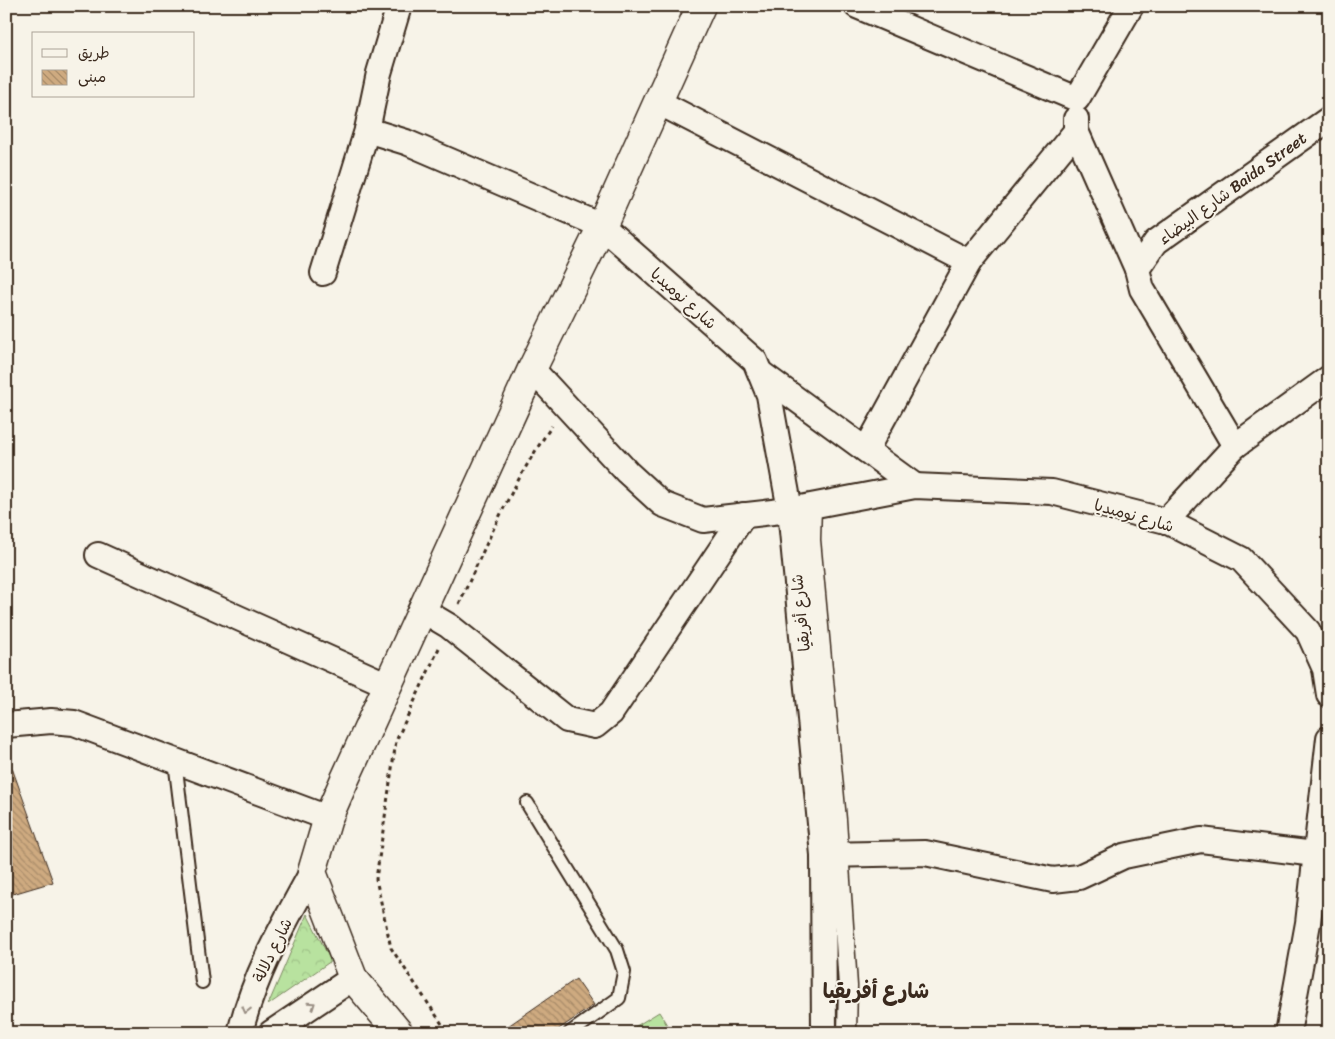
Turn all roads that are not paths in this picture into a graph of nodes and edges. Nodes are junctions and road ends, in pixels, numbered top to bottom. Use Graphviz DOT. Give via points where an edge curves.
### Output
graph roads {
  1 [pos="399,6"];
  2 [pos="701,6"];
  3 [pos="858,6"];
  4 [pos="1131,6"];
  5 [pos="1077,99"];
  6 [pos="658,102"];
  7 [pos="1329,119"];
  8 [pos="367,130"];
  9 [pos="1076,131"];
  10 [pos="602,226"];
  11 [pos="969,262"];
  12 [pos="1137,269"];
  13 [pos="322,273"];
  14 [pos="532,369"];
  15 [pos="762,374"];
  16 [pos="1329,378"];
  17 [pos="1235,446"];
  18 [pos="866,450"];
  19 [pos="915,486"];
  20 [pos="801,508"];
  21 [pos="744,515"];
  22 [pos="1166,521"];
  23 [pos="98,555"];
  24 [pos="422,610"];
  25 [pos="388,685"];
  26 [pos="1329,694"];
  27 [pos="6,725"];
  28 [pos="1329,738"];
  29 [pos="175,761"];
  30 [pos="527,803"];
  31 [pos="328,818"];
  32 [pos="1315,854"];
  33 [pos="831,855"];
  34 [pos="312,872"];
  35 [pos="1318,919"];
  36 [pos="353,978"];
  37 [pos="202,982"];
  38 [pos="240,1033"];
  39 [pos="271,1033"];
  40 [pos="399,1033"];
  41 [pos="570,1033"];
  42 [pos="824,1033"];
  43 [pos="847,1033"];
  44 [pos="1288,1033"];
  1 -- 8 [label="street" via="379,73"];
  2 -- 6 [label="main road"];
  3 -- 5 [label="street"];
  4 -- 5 [label="street"];
  5 -- 9 [label="street"];
  6 -- 10 [label="main road"];
  6 -- 11 [label="street"];
  7 -- 12 [label="street, شارع البيضاء Baida Street" via="1156,242"];
  8 -- 10 [label="street, شارع نوميديا" via="406,142"];
  8 -- 13 [label="street"];
  9 -- 11 [label="street"];
  9 -- 12 [label="street"];
  10 -- 14 [label="main road"];
  10 -- 15 [label="street, شارع نوميديا" via="755,361"];
  11 -- 18 [label="street"];
  12 -- 17 [label="street" via="1142,289"];
  14 -- 21 [label="street" via="662,504 703,520"];
  14 -- 24 [label="main road"];
  15 -- 18 [label="street, شارع نوميديا"];
  15 -- 20 [label="street, شارع نوميديا"];
  16 -- 17 [label="street"];
  17 -- 22 [label="street"];
  18 -- 19 [label="street, شارع نوميديا"];
  19 -- 20 [label="street, شارع نوميديا"];
  19 -- 22 [label="street, شارع نوميديا" via="1052,492"];
  20 -- 21 [label="street"];
  20 -- 33 [label="street, شارع أفريقيا"];
  21 -- 24 [label="street" via="611,713 595,726 567,720 449,626"];
  22 -- 26 [label="street, شارع نوميديا" via="1241,559 1308,631 1325,670"];
  23 -- 25 [label="street"];
  24 -- 25 [label="main road"];
  25 -- 31 [label="main road"];
  27 -- 29 [label="street" via="50,721 74,724"];
  28 -- 32 [label="street"];
  29 -- 31 [label="street"];
  29 -- 37 [label="lane"];
  30 -- 41 [label="lane" via="617,950 624,972 620,998"];
  31 -- 34 [label="main road"];
  32 -- 33 [label="street" via="1201,840 1124,856 1079,877 1054,880 925,853"];
  32 -- 35 [label="street"];
  33 -- 42 [label="street, شارع أفريقيا"];
  33 -- 43 [label="street, شارع أفريقيا" via="848,986"];
  34 -- 36 [label="main road"];
  34 -- 38 [label="street, شارع دلالة, one-way" via="278,934 248,1002"];
  35 -- 44 [label="street"];
  39 -- 36 [label="street, one-way"];
  36 -- 40 [label="main road"];
}
